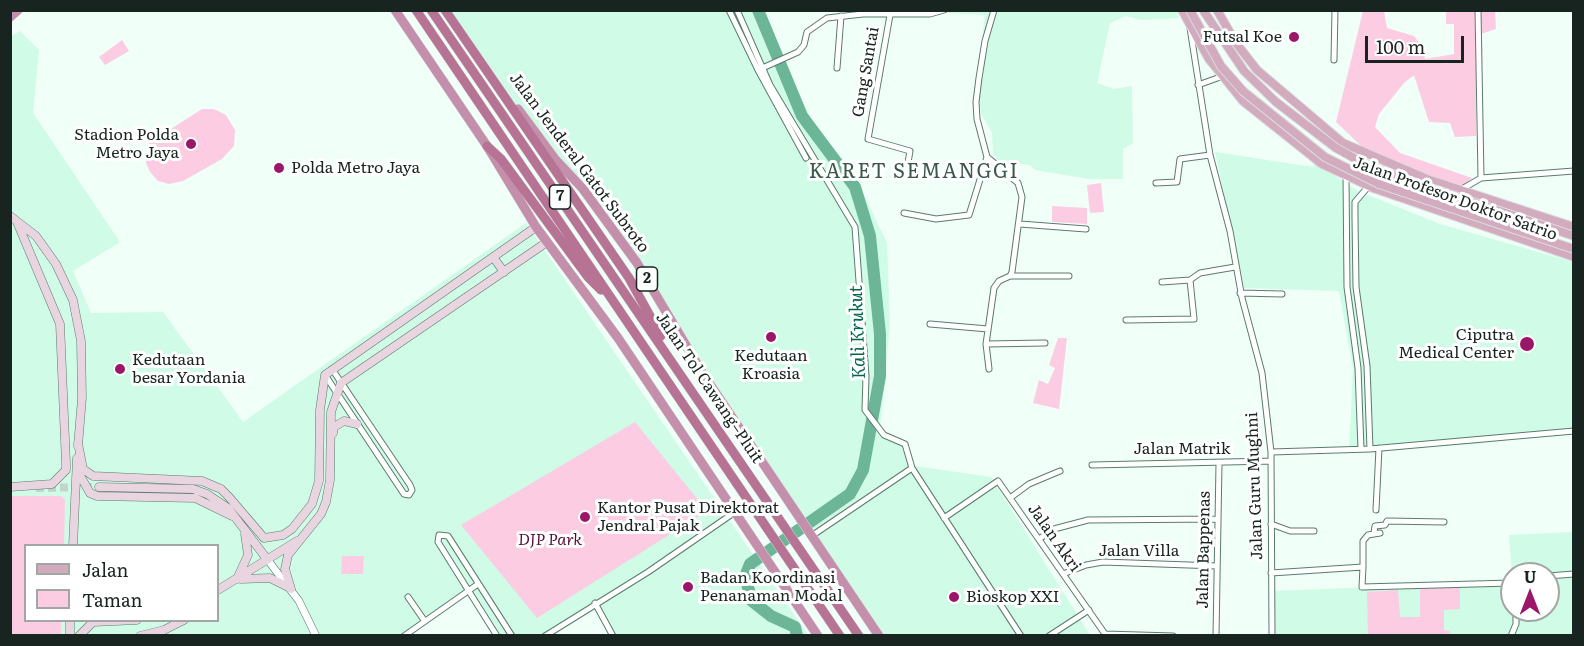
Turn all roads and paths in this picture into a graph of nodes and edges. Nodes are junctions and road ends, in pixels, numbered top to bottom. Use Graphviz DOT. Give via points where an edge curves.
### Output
graph roads {
  1 [pos="18,10"];
  2 [pos="395,10"];
  3 [pos="416,10"];
  4 [pos="431,10"];
  5 [pos="445,10"];
  6 [pos="450,10"];
  7 [pos="729,10"];
  8 [pos="737,10"];
  9 [pos="944,10"];
  10 [pos="994,10"];
  11 [pos="1182,10"];
  12 [pos="1190,10"];
  13 [pos="1203,10"];
  14 [pos="1335,10"];
  15 [pos="1478,10"];
  16 [pos="1220,12"];
  17 [pos="849,13"];
  18 [pos="890,15"];
  19 [pos="10,16"];
  20 [pos="841,16"];
  21 [pos="1190,27"];
  22 [pos="1334,60"];
  23 [pos="837,68"];
  24 [pos="762,69"];
  25 [pos="1223,76"];
  26 [pos="1198,85"];
  27 [pos="1272,85"];
  28 [pos="1253,111"];
  29 [pos="486,146"];
  30 [pos="1210,155"];
  31 [pos="987,157"];
  32 [pos="806,158"];
  33 [pos="1574,171"];
  34 [pos="906,174"];
  35 [pos="1346,176"];
  36 [pos="1481,178"];
  37 [pos="1156,183"];
  38 [pos="1373,188"];
  39 [pos="1462,189"];
  40 [pos="1346,202"];
  41 [pos="1355,202"];
  42 [pos="904,213"];
  43 [pos="13,218"];
  44 [pos="1543,218"];
  45 [pos="1020,224"];
  46 [pos="536,227"];
  47 [pos="1574,228"];
  48 [pos="1086,229"];
  49 [pos="1574,236"];
  50 [pos="547,242"];
  51 [pos="1532,243"];
  52 [pos="1574,249"];
  53 [pos="493,257"];
  54 [pos="1574,257"];
  55 [pos="1235,267"];
  56 [pos="504,272"];
  57 [pos="1010,276"];
  58 [pos="1069,276"];
  59 [pos="1190,279"];
  60 [pos="1162,282"];
  61 [pos="1240,293"];
  62 [pos="1282,294"];
  63 [pos="618,307"];
  64 [pos="1126,320"];
  65 [pos="930,324"];
  66 [pos="988,329"];
  67 [pos="1045,343"];
  68 [pos="986,344"];
  69 [pos="1367,366"];
  70 [pos="1358,368"];
  71 [pos="332,369"];
  72 [pos="989,369"];
  73 [pos="325,375"];
  74 [pos="342,384"];
  75 [pos="688,384"];
  76 [pos="336,393"];
  77 [pos="1359,415"];
  78 [pos="1369,415"];
  79 [pos="357,424"];
  80 [pos="1574,431"];
  81 [pos="66,435"];
  82 [pos="331,442"];
  83 [pos="78,443"];
  84 [pos="1378,448"];
  85 [pos="1360,449"];
  86 [pos="1370,449"];
  87 [pos="1271,452"];
  88 [pos="1271,461"];
  89 [pos="1219,464"];
  90 [pos="1092,465"];
  91 [pos="912,468"];
  92 [pos="77,471"];
  93 [pos="1060,471"];
  94 [pos="10,487"];
  95 [pos="99,487"];
  96 [pos="193,489"];
  97 [pos="75,492"];
  98 [pos="1010,498"];
  99 [pos="236,506"];
  100 [pos="1376,510"];
  101 [pos="735,512"];
  102 [pos="236,518"];
  103 [pos="944,518"];
  104 [pos="1218,519"];
  105 [pos="1444,522"];
  106 [pos="1271,524"];
  107 [pos="244,529"];
  108 [pos="1314,531"];
  109 [pos="811,532"];
  110 [pos="301,538"];
  111 [pos="1039,539"];
  112 [pos="73,544"];
  113 [pos="267,560"];
  114 [pos="1217,566"];
  115 [pos="1362,567"];
  116 [pos="1270,573"];
  117 [pos="1063,574"];
  118 [pos="237,579"];
  119 [pos="478,584"];
  120 [pos="1500,584"];
  121 [pos="291,589"];
  122 [pos="219,590"];
  123 [pos="468,590"];
  124 [pos="408,597"];
  125 [pos="595,603"];
  126 [pos="1089,610"];
  127 [pos="424,620"];
  128 [pos="93,622"];
  129 [pos="182,622"];
  130 [pos="79,636"];
  131 [pos="140,636"];
  132 [pos="316,636"];
  133 [pos="404,636"];
  134 [pos="497,636"];
  135 [pos="512,636"];
  136 [pos="545,636"];
  137 [pos="613,636"];
  138 [pos="818,636"];
  139 [pos="840,636"];
  140 [pos="859,636"];
  141 [pos="879,636"];
  142 [pos="1022,636"];
  143 [pos="1049,636"];
  144 [pos="1173,636"];
  145 [pos="1216,636"];
  146 [pos="1272,636"];
  1 -- 19 [label="highway"];
  2 -- 29 [label="highway"];
  3 -- 63 [label="highway, Jalan Tol Cawang–Pluit / 7"];
  4 -- 75 [label="highway, Jalan Tol Cawang–Pluit / 7"];
  5 -- 75 [label="highway" via="629,278"];
  6 -- 109 [label="highway, Jalan Jenderal Gatot Subroto / 2" via="542,142 583,189 637,263 703,374"];
  7 -- 24 [label="street"];
  8 -- 24 [label="street"];
  9 -- 18 [label="street"];
  10 -- 31 [label="street" via="976,102"];
  11 -- 21 [label="main road, Jalan Profesor Doktor Satrio"];
  12 -- 52 [label="main road, bridge" via="1221,66 1243,91 1325,157 1379,184"];
  13 -- 49 [label="main road, bridge" via="1244,71 1276,102 1336,148 1407,180"];
  14 -- 22 [label="street"];
  15 -- 36 [label="street"];
  16 -- 27 [label="main road, Jalan Profesor Doktor Satrio" via="1236,44"];
  17 -- 18 [label="street"];
  17 -- 20 [label="street"];
  18 -- 34 [label="street, Gang Santai" via="868,139 910,150"];
  20 -- 23 [label="street"];
  20 -- 24 [label="street" via="818,22 807,32 804,45"];
  21 -- 25 [label="main road, Jalan Profesor Doktor Satrio"];
  21 -- 26 [label="street, Jalan Guru Mughni"];
  24 -- 32 [label="street"];
  24 -- 91 [label="street" via="855,227 865,410 884,435 905,444"];
  25 -- 26 [label="street"];
  25 -- 28 [label="main road, Jalan Profesor Doktor Satrio"];
  26 -- 30 [label="street, Jalan Guru Mughni"];
  27 -- 28 [label="main road" via="1256,92"];
  27 -- 39 [label="main road, Jalan Profesor Doktor Satrio" via="1343,142 1420,176"];
  28 -- 35 [label="main road, Jalan Profesor Doktor Satrio" via="1322,164"];
  29 -- 46 [label="highway"];
  29 -- 63 [label="highway" via="507,167 588,277"];
  30 -- 37 [label="street" via="1180,159 1177,182"];
  30 -- 55 [label="street, Jalan Guru Mughni"];
  31 -- 42 [label="street" via="969,215 936,219"];
  31 -- 45 [label="street" via="1018,183 1022,197"];
  33 -- 36 [label="street"];
  35 -- 38 [label="main road, Jalan Profesor Doktor Satrio"];
  35 -- 40 [label="street"];
  36 -- 39 [label="street"];
  38 -- 41 [label="street" via="1367,188"];
  38 -- 51 [label="main road, Jalan Profesor Doktor Satrio"];
  39 -- 44 [label="main road, Jalan Profesor Doktor Satrio"];
  40 -- 41 [label="street"];
  40 -- 70 [label="street" via="1347,287"];
  41 -- 69 [label="street" via="1356,287"];
  43 -- 81 [label="main road" via="60,324"];
  43 -- 83 [label="main road" via="36,236 56,264 72,300 81,341"];
  44 -- 47 [label="main road, Jalan Profesor Doktor Satrio"];
  44 -- 51 [label="main road" via="1549,228 1547,237"];
  45 -- 48 [label="street"];
  45 -- 57 [label="street"];
  46 -- 50 [label="highway"];
  46 -- 53 [label="main road"];
  50 -- 56 [label="main road"];
  50 -- 101 [label="highway" via="618,338"];
  51 -- 54 [label="main road, Jalan Profesor Doktor Satrio"];
  53 -- 56 [label="main road"];
  53 -- 71 [label="main road"];
  55 -- 59 [label="street" via="1200,273"];
  55 -- 61 [label="street, Jalan Guru Mughni"];
  56 -- 74 [label="main road"];
  57 -- 58 [label="street"];
  57 -- 66 [label="street" via="996,284"];
  59 -- 60 [label="street"];
  59 -- 64 [label="street" via="1194,319"];
  61 -- 62 [label="street"];
  61 -- 87 [label="street, Jalan Guru Mughni" via="1262,373"];
  63 -- 139 [label="highway, Jalan Tol Cawang–Pluit / 7"];
  65 -- 66 [label="street"];
  66 -- 68 [label="street"];
  67 -- 68 [label="street"];
  68 -- 72 [label="street"];
  69 -- 70 [label="street"];
  69 -- 78 [label="street"];
  70 -- 77 [label="street"];
  71 -- 73 [label="main road"];
  71 -- 74 [label="street"];
  73 -- 76 [label="street"];
  73 -- 99 [label="main road" via="320,410 319,481 312,504 292,529 274,538 259,534"];
  74 -- 76 [label="main road"];
  74 -- 79 [label="street" via="410,485 410,495 404,494"];
  75 -- 140 [label="highway, Jalan Tol Cawang–Pluit / 7"];
  76 -- 79 [label="street"];
  76 -- 82 [label="main road" via="331,412"];
  77 -- 78 [label="street"];
  77 -- 85 [label="street"];
  78 -- 86 [label="street"];
  79 -- 82 [label="main road" via="344,421 334,427"];
  80 -- 84 [label="street"];
  81 -- 94 [label="main road" via="66,470 59,479 45,486"];
  81 -- 97 [label="main road"];
  82 -- 110 [label="main road" via="326,502"];
  83 -- 92 [label="main road"];
  83 -- 99 [label="main road" via="83,469 93,476 197,480 220,489"];
  84 -- 86 [label="street"];
  84 -- 100 [label="street"];
  85 -- 86 [label="street"];
  85 -- 87 [label="street"];
  87 -- 88 [label="street, Jalan Guru Mughni"];
  88 -- 89 [label="street, Jalan Matrik"];
  88 -- 106 [label="street, Jalan Guru Mughni"];
  89 -- 90 [label="street, Jalan Matrik"];
  89 -- 104 [label="street, Jalan Bappenas"];
  91 -- 103 [label="street"];
  91 -- 109 [label="street"];
  92 -- 97 [label="main road"];
  92 -- 102 [label="main road" via="90,493 97,496 195,498"];
  93 -- 98 [label="street" via="1029,484"];
  95 -- 96 [label="main road"];
  96 -- 99 [label="main road" via="208,490"];
  96 -- 102 [label="main road" via="213,497"];
  97 -- 112 [label="main road"];
  98 -- 103 [label="street, Jalan Akri" via="998,481"];
  98 -- 111 [label="street, Jalan Akri"];
  101 -- 125 [label="street"];
  101 -- 138 [label="highway"];
  102 -- 107 [label="main road"];
  103 -- 142 [label="street"];
  104 -- 111 [label="street" via="1088,520 1054,529"];
  104 -- 114 [label="street, Jalan Bappenas"];
  105 -- 115 [label="street" via="1387,521 1386,525 1375,526 1377,533 1363,541"];
  106 -- 108 [label="street" via="1290,531"];
  106 -- 116 [label="street, Jalan Guru Mughni"];
  107 -- 113 [label="main road"];
  107 -- 118 [label="main road" via="248,555"];
  109 -- 141 [label="highway, Jalan Jenderal Gatot Subroto / 2"];
  110 -- 113 [label="main road"];
  110 -- 121 [label="main road" via="286,561"];
  111 -- 117 [label="street, Jalan Akri"];
  113 -- 118 [label="main road"];
  113 -- 121 [label="street"];
  114 -- 117 [label="street, Jalan Villa" via="1103,562"];
  114 -- 145 [label="street, Jalan Bappenas"];
  115 -- 116 [label="street"];
  115 -- 120 [label="street" via="1362,587"];
  116 -- 146 [label="street, Jalan Guru Mughni"];
  117 -- 126 [label="street, Jalan Akri"];
  118 -- 121 [label="main road" via="270,578"];
  118 -- 122 [label="main road"];
  119 -- 123 [label="street"];
  119 -- 123 [label="street" via="448,536 439,535 438,542"];
  119 -- 135 [label="street"];
  121 -- 132 [label="street"];
  123 -- 127 [label="street"];
  123 -- 134 [label="street"];
  124 -- 127 [label="street"];
  125 -- 136 [label="street"];
  125 -- 137 [label="street"];
  126 -- 143 [label="street"];
  126 -- 144 [label="street" via="1105,634"];
  127 -- 133 [label="street"];
  128 -- 130 [label="main road"];
  129 -- 131 [label="main road"];
}
